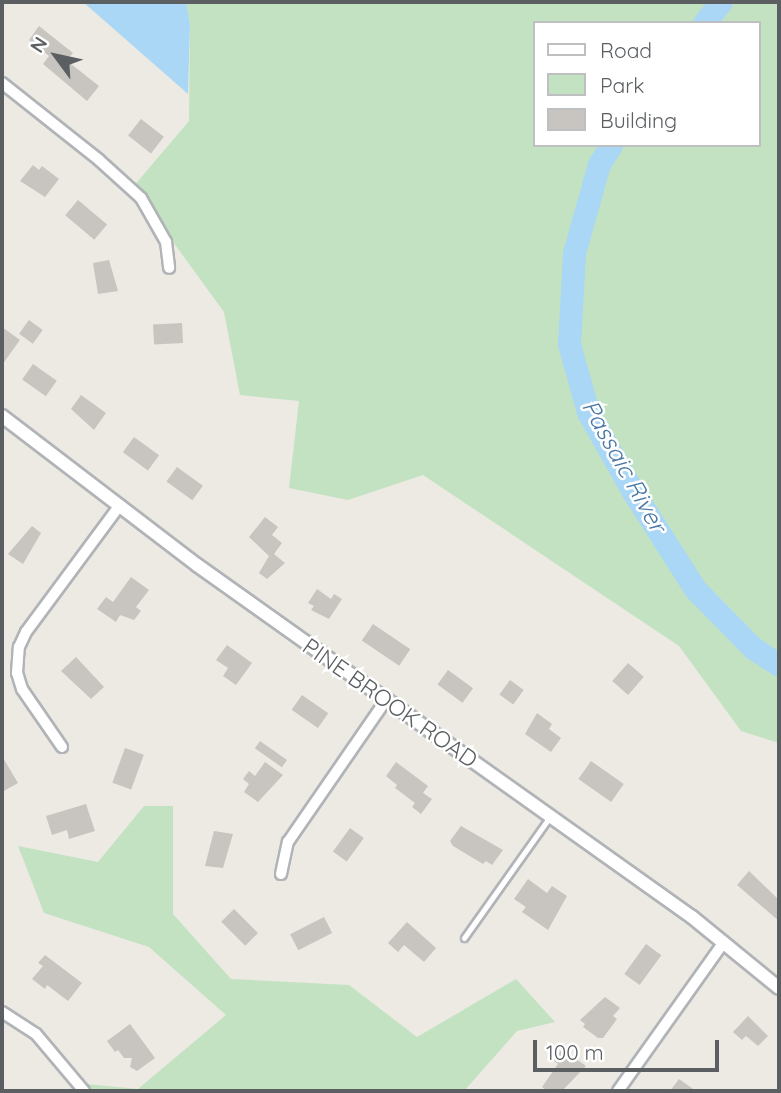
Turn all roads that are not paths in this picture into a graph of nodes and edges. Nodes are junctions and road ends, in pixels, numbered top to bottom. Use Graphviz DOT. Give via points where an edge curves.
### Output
graph roads {
  1 [pos="2,83"];
  2 [pos="169,268"];
  3 [pos="2,416"];
  4 [pos="120,505"];
  5 [pos="386,700"];
  6 [pos="62,747"];
  7 [pos="551,816"];
  8 [pos="281,874"];
  9 [pos="464,938"];
  10 [pos="724,942"];
  11 [pos="779,988"];
  12 [pos="2,1012"];
  13 [pos="85,1091"];
  14 [pos="618,1091"];
  1 -- 2 [label="street" via="141,198 166,242"];
  3 -- 4 [label="street, PINE BROOK ROAD"];
  4 -- 5 [label="street, PINE BROOK ROAD"];
  4 -- 6 [label="street" via="26,632 19,648 17,673 22,689"];
  5 -- 7 [label="street, PINE BROOK ROAD"];
  5 -- 8 [label="street" via="288,842"];
  7 -- 9 [label="lane"];
  7 -- 10 [label="street, PINE BROOK ROAD"];
  10 -- 11 [label="street, PINE BROOK ROAD"];
  10 -- 14 [label="street"];
  12 -- 13 [label="street" via="36,1034"];
}
